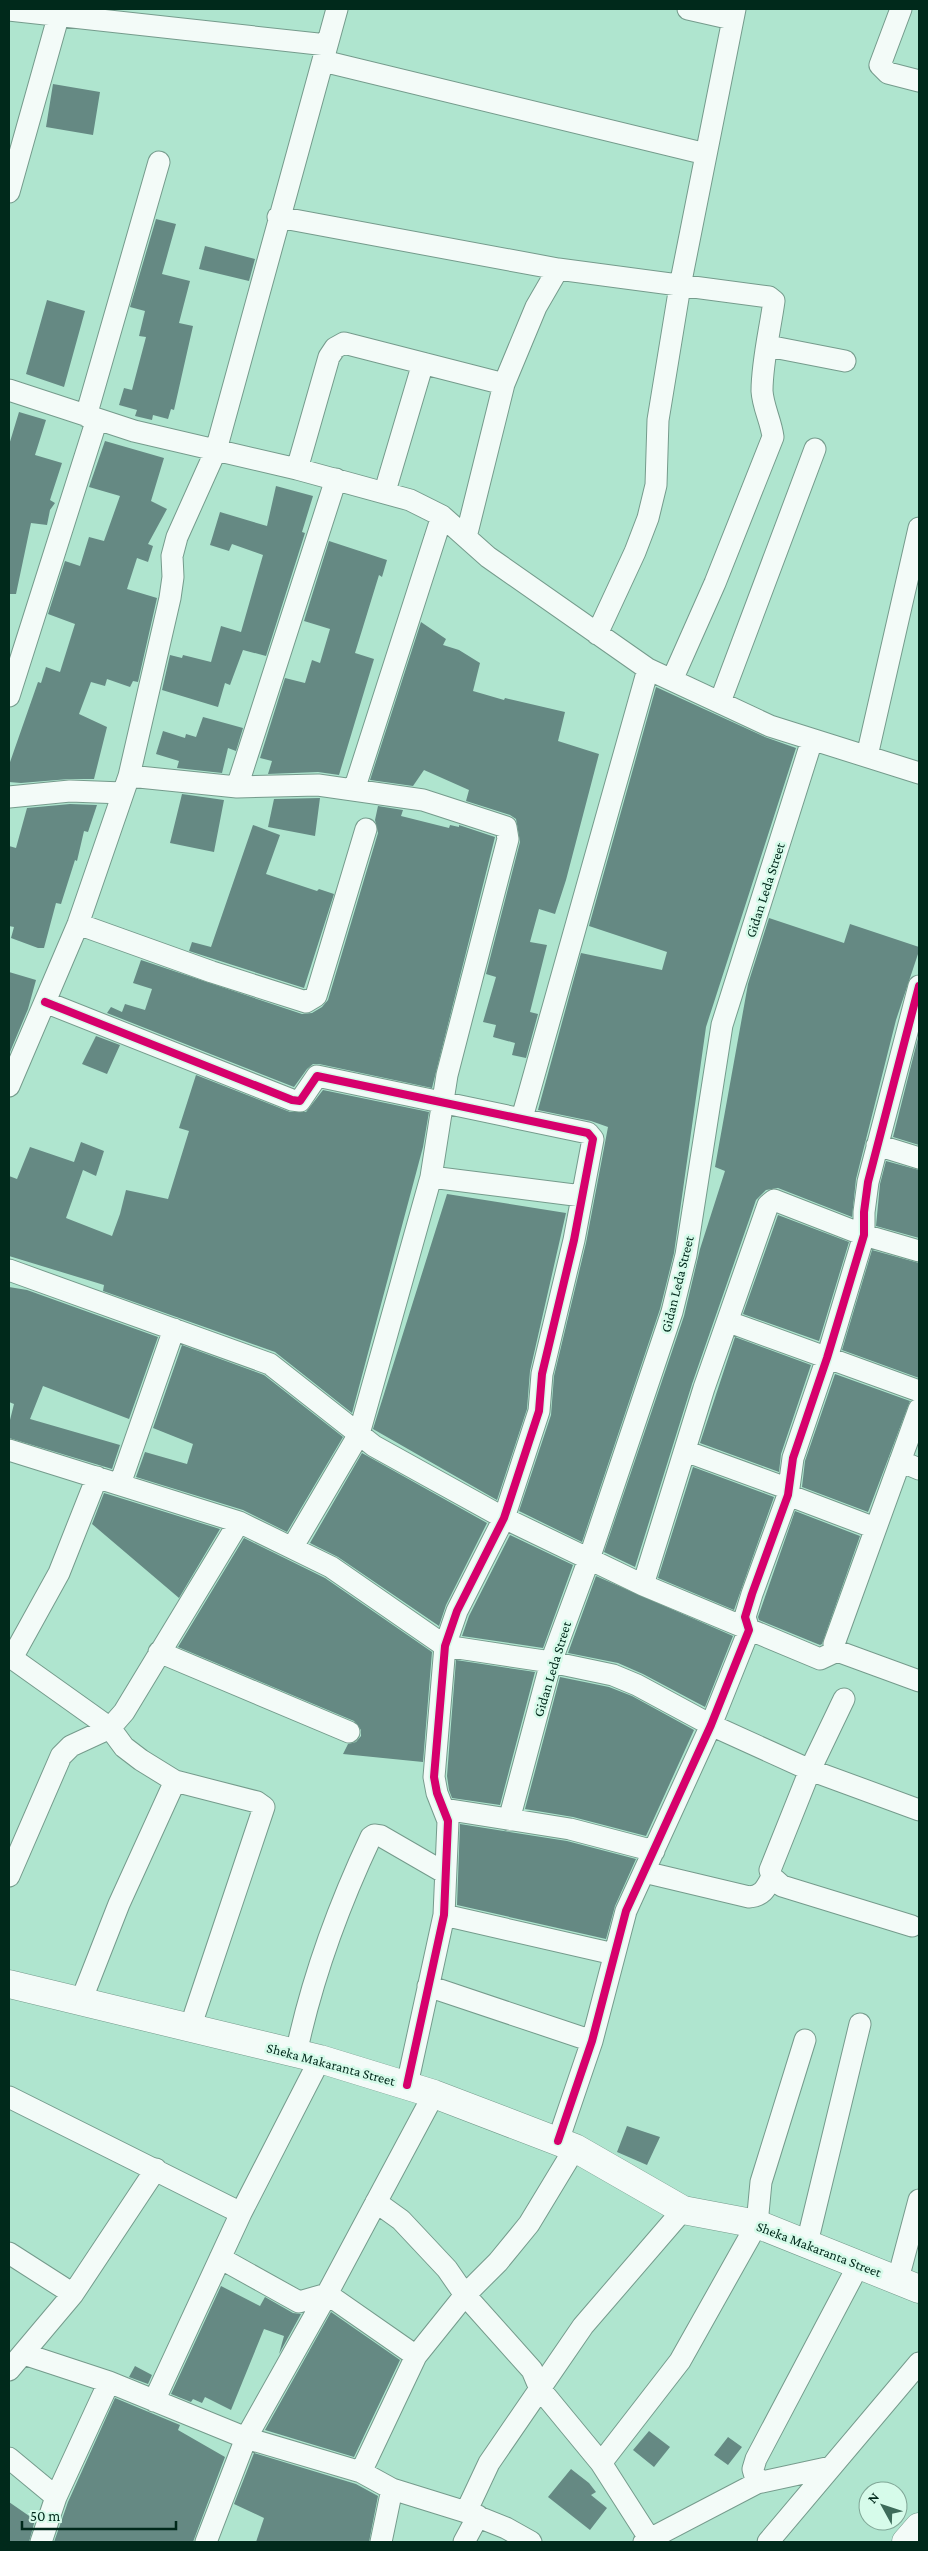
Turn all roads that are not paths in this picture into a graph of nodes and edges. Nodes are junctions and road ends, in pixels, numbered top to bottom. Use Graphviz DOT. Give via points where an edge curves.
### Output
graph roads {
  1 [pos="337,9"];
  2 [pos="688,9"];
  3 [pos="901,9"];
  4 [pos="9,10"];
  5 [pos="60,14"];
  6 [pos="733,14"];
  7 [pos="325,53"];
  8 [pos="919,81"];
  9 [pos="706,154"];
  10 [pos="158,162"];
  11 [pos="9,192"];
  12 [pos="278,217"];
  13 [pos="558,269"];
  14 [pos="680,286"];
  15 [pos="768,346"];
  16 [pos="844,361"];
  17 [pos="423,363"];
  18 [pos="504,384"];
  19 [pos="9,390"];
  20 [pos="92,417"];
  21 [pos="815,449"];
  22 [pos="216,450"];
  23 [pos="297,469"];
  24 [pos="336,479"];
  25 [pos="385,492"];
  26 [pos="442,516"];
  27 [pos="919,528"];
  28 [pos="466,537"];
  29 [pos="597,634"];
  30 [pos="648,669"];
  31 [pos="672,680"];
  32 [pos="9,696"];
  33 [pos="720,702"];
  34 [pos="812,740"];
  35 [pos="867,756"];
  36 [pos="919,773"];
  37 [pos="126,784"];
  38 [pos="238,787"];
  39 [pos="354,790"];
  40 [pos="9,797"];
  41 [pos="366,829"];
  42 [pos="78,924"];
  43 [pos="919,986"];
  44 [pos="45,1002"];
  45 [pos="9,1086"];
  46 [pos="443,1102"];
  47 [pos="522,1118"];
  48 [pos="877,1145"];
  49 [pos="919,1158"];
  50 [pos="431,1177"];
  51 [pos="582,1196"];
  52 [pos="864,1235"];
  53 [pos="919,1250"];
  54 [pos="9,1270"];
  55 [pos="729,1322"];
  56 [pos="174,1329"];
  57 [pos="827,1358"];
  58 [pos="919,1391"];
  59 [pos="919,1409"];
  60 [pos="359,1434"];
  61 [pos="9,1450"];
  62 [pos="685,1451"];
  63 [pos="909,1465"];
  64 [pos="97,1477"];
  65 [pos="120,1484"];
  66 [pos="789,1492"];
  67 [pos="504,1518"];
  68 [pos="239,1522"];
  69 [pos="875,1528"];
  70 [pos="292,1548"];
  71 [pos="589,1560"];
  72 [pos="644,1585"];
  73 [pos="749,1630"];
  74 [pos="445,1646"];
  75 [pos="837,1651"];
  76 [pos="159,1652"];
  77 [pos="10,1657"];
  78 [pos="551,1662"];
  79 [pos="919,1681"];
  80 [pos="844,1699"];
  81 [pos="711,1725"];
  82 [pos="110,1728"];
  83 [pos="349,1732"];
  84 [pos="810,1770"];
  85 [pos="175,1781"];
  86 [pos="444,1809"];
  87 [pos="919,1810"];
  88 [pos="508,1820"];
  89 [pos="654,1850"];
  90 [pos="644,1872"];
  91 [pos="445,1873"];
  92 [pos="9,1876"];
  93 [pos="772,1877"];
  94 [pos="444,1915"];
  95 [pos="912,1926"];
  96 [pos="614,1954"];
  97 [pos="428,1986"];
  98 [pos="11,1989"];
  99 [pos="81,2001"];
  100 [pos="860,2024"];
  101 [pos="190,2028"];
  102 [pos="805,2040"];
  103 [pos="592,2041"];
  104 [pos="308,2056"];
  105 [pos="407,2085"];
  106 [pos="434,2094"];
  107 [pos="9,2097"];
  108 [pos="566,2144"];
  109 [pos="156,2169"];
  110 [pos="919,2200"];
  111 [pos="376,2202"];
  112 [pos="683,2210"];
  113 [pos="241,2213"];
  114 [pos="757,2224"];
  115 [pos="807,2243"];
  116 [pos="9,2253"];
  117 [pos="220,2258"];
  118 [pos="859,2264"];
  119 [pos="908,2284"];
  120 [pos="73,2294"];
  121 [pos="327,2294"];
  122 [pos="464,2295"];
  123 [pos="24,2354"];
  124 [pos="416,2356"];
  125 [pos="919,2363"];
  126 [pos="9,2370"];
  127 [pos="109,2382"];
  128 [pos="540,2389"];
  129 [pos="154,2401"];
  130 [pos="246,2438"];
  131 [pos="9,2458"];
  132 [pos="601,2463"];
  133 [pos="831,2467"];
  134 [pos="361,2472"];
  135 [pos="757,2483"];
  136 [pos="392,2489"];
  137 [pos="56,2497"];
  138 [pos="472,2514"];
  139 [pos="919,2527"];
  140 [pos="646,2540"];
  141 [pos="41,2542"];
  142 [pos="206,2542"];
  143 [pos="381,2542"];
  144 [pos="464,2542"];
  145 [pos="531,2542"];
  146 [pos="768,2542"];
  147 [pos="906,2542"];
  1 -- 7 [label="street"];
  2 -- 6 [label="street"];
  3 -- 8 [label="street" via="880,65 888,73"];
  4 -- 5 [label="street"];
  5 -- 7 [label="street"];
  5 -- 11 [label="street"];
  6 -- 9 [label="street"];
  7 -- 9 [label="street"];
  7 -- 12 [label="street"];
  9 -- 14 [label="street"];
  10 -- 20 [label="street"];
  12 -- 13 [label="street"];
  12 -- 22 [label="street"];
  13 -- 14 [label="street"];
  13 -- 18 [label="street" via="536,307"];
  14 -- 15 [label="street" via="772,299"];
  14 -- 29 [label="street" via="658,420 656,485 635,552"];
  15 -- 16 [label="street"];
  15 -- 31 [label="street" via="762,389 773,437"];
  17 -- 18 [label="street"];
  17 -- 23 [label="street" via="344,343 335,348 329,357"];
  17 -- 25 [label="street"];
  18 -- 28 [label="street"];
  19 -- 20 [label="street"];
  20 -- 22 [label="street" via="134,431"];
  20 -- 32 [label="street"];
  21 -- 33 [label="street"];
  22 -- 23 [label="street"];
  22 -- 37 [label="street" via="172,556 170,598"];
  23 -- 24 [label="street"];
  24 -- 25 [label="street"];
  24 -- 38 [label="street"];
  25 -- 26 [label="street"];
  26 -- 28 [label="street"];
  26 -- 39 [label="street"];
  27 -- 35 [label="street"];
  28 -- 29 [label="street" via="488,557"];
  29 -- 30 [label="street"];
  30 -- 31 [label="street"];
  30 -- 47 [label="street"];
  31 -- 33 [label="street"];
  33 -- 34 [label="street" via="770,726"];
  34 -- 35 [label="street"];
  34 -- 71 [label="street, Gidan Leda Street" via="722,1024 693,1218 672,1312"];
  35 -- 36 [label="street"];
  37 -- 38 [label="street"];
  37 -- 40 [label="street"];
  37 -- 42 [label="street"];
  38 -- 39 [label="street" via="318,785"];
  39 -- 46 [label="street" via="423,800 506,826 508,832"];
  41 -- 42 [label="street" via="316,996 310,1001 212,972"];
  42 -- 44 [label="street"];
  43 -- 48 [label="street"];
  44 -- 45 [label="street"];
  44 -- 46 [label="street" via="292,1100 300,1101 317,1076"];
  46 -- 47 [label="street"];
  46 -- 50 [label="street"];
  47 -- 51 [label="street" via="592,1136"];
  48 -- 49 [label="street"];
  48 -- 52 [label="street" via="864,1212"];
  50 -- 51 [label="street"];
  50 -- 60 [label="street"];
  51 -- 67 [label="street" via="542,1374 539,1411"];
  52 -- 53 [label="street"];
  52 -- 55 [label="street" via="772,1200"];
  52 -- 57 [label="street"];
  54 -- 56 [label="street"];
  55 -- 57 [label="street"];
  55 -- 62 [label="street"];
  56 -- 60 [label="street" via="270,1364"];
  56 -- 65 [label="street"];
  57 -- 58 [label="street"];
  57 -- 66 [label="street" via="793,1458"];
  59 -- 63 [label="street"];
  60 -- 67 [label="street" via="389,1456"];
  60 -- 70 [label="street"];
  61 -- 64 [label="street"];
  62 -- 66 [label="street"];
  62 -- 72 [label="street"];
  63 -- 69 [label="street"];
  64 -- 65 [label="street"];
  64 -- 77 [label="street" via="59,1573"];
  65 -- 68 [label="street"];
  66 -- 69 [label="street"];
  66 -- 73 [label="street" via="745,1617"];
  67 -- 71 [label="street"];
  67 -- 74 [label="street" via="457,1611"];
  68 -- 70 [label="street"];
  68 -- 76 [label="street"];
  69 -- 75 [label="street" via="834,1644"];
  70 -- 74 [label="street" via="338,1572"];
  71 -- 72 [label="street"];
  71 -- 78 [label="street, Gidan Leda Street"];
  72 -- 73 [label="street"];
  73 -- 75 [label="street" via="820,1659"];
  73 -- 81 [label="street"];
  74 -- 78 [label="street"];
  74 -- 86 [label="street" via="434,1778"];
  75 -- 79 [label="street"];
  76 -- 82 [label="street" via="124,1712"];
  76 -- 83 [label="street"];
  77 -- 82 [label="street"];
  78 -- 81 [label="street" via="613,1675 637,1684"];
  78 -- 88 [label="street, Gidan Leda Street"];
  80 -- 84 [label="street"];
  81 -- 84 [label="street"];
  81 -- 89 [label="street"];
  82 -- 85 [label="street" via="124,1747"];
  82 -- 92 [label="street" via="71,1746 61,1756"];
  84 -- 87 [label="street"];
  84 -- 93 [label="street" via="772,1862"];
  85 -- 99 [label="street" via="119,1904"];
  85 -- 101 [label="street" via="257,1802 264,1807"];
  86 -- 88 [label="street"];
  86 -- 91 [label="street" via="448,1821"];
  88 -- 89 [label="street" via="570,1830"];
  89 -- 90 [label="street"];
  90 -- 93 [label="street" via="749,1897 765,1891"];
  90 -- 96 [label="street" via="626,1911"];
  91 -- 94 [label="street"];
  91 -- 104 [label="street" via="381,1836 371,1837 350,1882 312,1986"];
  93 -- 95 [label="street" via="782,1886"];
  94 -- 96 [label="street"];
  94 -- 97 [label="street"];
  96 -- 103 [label="street"];
  97 -- 103 [label="street"];
  97 -- 105 [label="street"];
  98 -- 99 [label="street, Sheka Makaranta Street"];
  99 -- 101 [label="street, Sheka Makaranta Street"];
  100 -- 115 [label="street"];
  101 -- 104 [label="street, Sheka Makaranta Street"];
  102 -- 114 [label="street" via="761,2182"];
  103 -- 108 [label="street"];
  104 -- 105 [label="street, Sheka Makaranta Street"];
  104 -- 113 [label="street"];
  105 -- 106 [label="street, Sheka Makaranta Street"];
  106 -- 108 [label="street, Sheka Makaranta Street"];
  106 -- 111 [label="street"];
  107 -- 109 [label="street"];
  108 -- 112 [label="street, Sheka Makaranta Street"];
  108 -- 122 [label="street" via="529,2224 498,2262"];
  109 -- 113 [label="street"];
  109 -- 120 [label="street"];
  110 -- 119 [label="street"];
  111 -- 121 [label="street"];
  111 -- 122 [label="street" via="401,2220 447,2269"];
  112 -- 114 [label="street, Sheka Makaranta Street"];
  112 -- 128 [label="street" via="583,2326"];
  113 -- 117 [label="street"];
  114 -- 115 [label="street, Sheka Makaranta Street"];
  114 -- 132 [label="street" via="680,2361"];
  115 -- 118 [label="street, Sheka Makaranta Street"];
  116 -- 120 [label="street"];
  117 -- 121 [label="street" via="299,2302"];
  117 -- 129 [label="street"];
  118 -- 119 [label="street, Sheka Makaranta Street"];
  118 -- 135 [label="street" via="756,2459 753,2469"];
  120 -- 123 [label="street"];
  121 -- 124 [label="street"];
  121 -- 130 [label="street"];
  122 -- 124 [label="street"];
  122 -- 128 [label="street" via="532,2370"];
  123 -- 126 [label="street"];
  123 -- 127 [label="street"];
  124 -- 134 [label="street"];
  125 -- 133 [label="street"];
  127 -- 129 [label="street"];
  127 -- 137 [label="street"];
  128 -- 132 [label="street"];
  128 -- 138 [label="street" via="489,2463"];
  129 -- 130 [label="street"];
  130 -- 134 [label="street"];
  130 -- 142 [label="street"];
  131 -- 137 [label="street"];
  132 -- 140 [label="street"];
  133 -- 135 [label="street"];
  133 -- 146 [label="street"];
  134 -- 136 [label="street"];
  135 -- 140 [label="street"];
  136 -- 138 [label="street"];
  136 -- 143 [label="street"];
  137 -- 141 [label="street"];
  138 -- 144 [label="street"];
  138 -- 145 [label="street"];
  139 -- 147 [label="street"];
}
